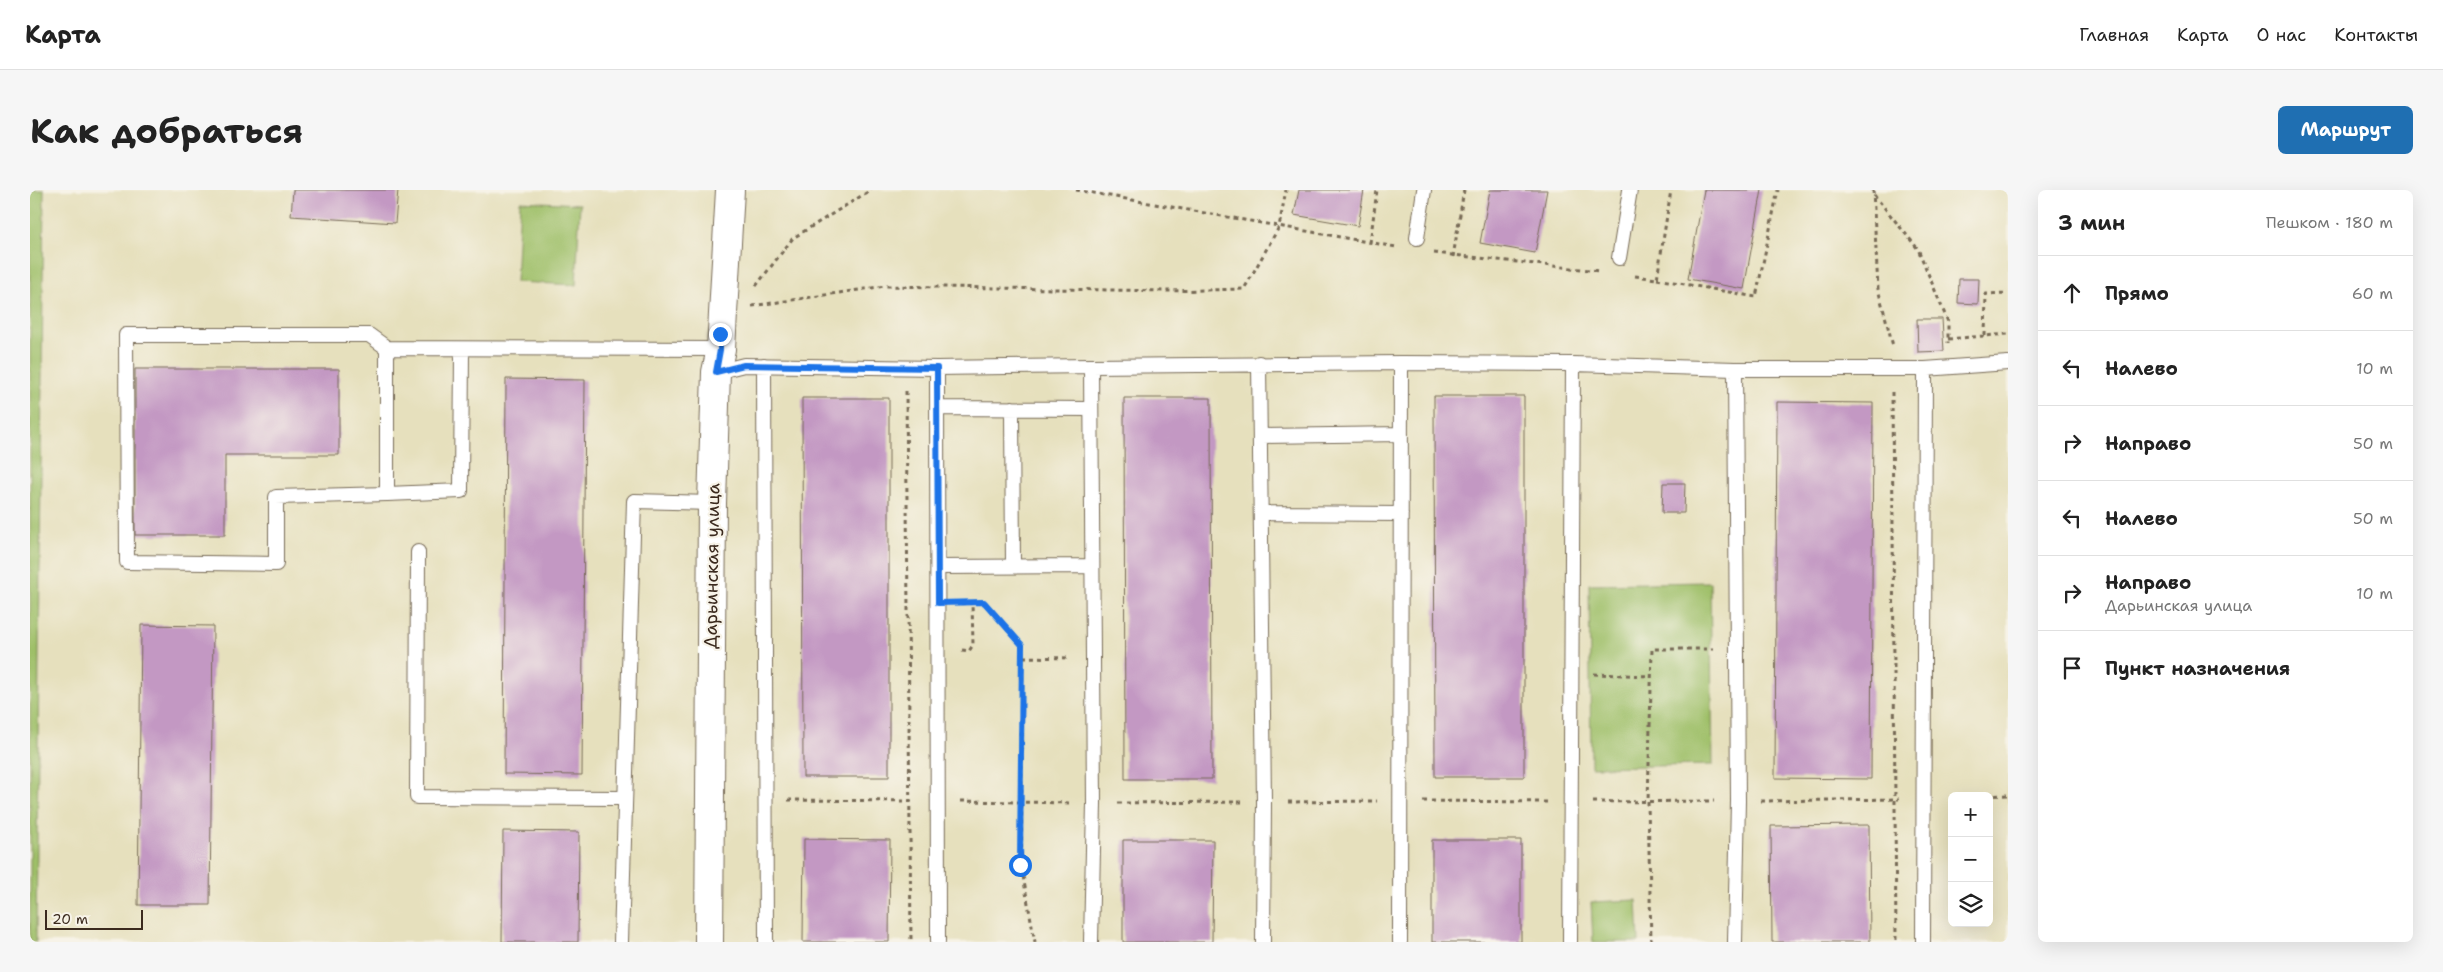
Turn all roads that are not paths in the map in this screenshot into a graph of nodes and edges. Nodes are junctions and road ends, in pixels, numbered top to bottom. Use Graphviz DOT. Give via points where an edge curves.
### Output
graph roads {
  1 [pos="730,190"];
  2 [pos="1424,190"];
  3 [pos="1630,190"];
  4 [pos="1416,238"];
  5 [pos="1619,258"];
  6 [pos="387,348"];
  7 [pos="462,349"];
  8 [pos="719,352"];
  9 [pos="1259,362"];
  10 [pos="1401,362"];
  11 [pos="2008,363"];
  12 [pos="1573,364"];
  13 [pos="764,365"];
  14 [pos="1091,366"];
  15 [pos="937,368"];
  16 [pos="1925,368"];
  17 [pos="1735,369"];
  18 [pos="937,408"];
  19 [pos="1012,408"];
  20 [pos="1091,409"];
  21 [pos="1401,434"];
  22 [pos="1260,436"];
  23 [pos="387,494"];
  24 [pos="712,503"];
  25 [pos="1261,513"];
  26 [pos="1401,514"];
  27 [pos="418,552"];
  28 [pos="1013,566"];
  29 [pos="1092,566"];
  30 [pos="938,567"];
  31 [pos="625,798"];
  32 [pos="621,942"];
  33 [pos="709,942"];
  34 [pos="766,942"];
  35 [pos="938,942"];
  36 [pos="1092,942"];
  37 [pos="1263,942"];
  38 [pos="1400,942"];
  39 [pos="1570,942"];
  40 [pos="1735,942"];
  41 [pos="1923,942"];
  1 -- 8 [label="street, Дарьинская улица"];
  2 -- 4 [label="lane"];
  3 -- 5 [label="lane"];
  6 -- 7 [label="lane"];
  6 -- 23 [label="lane"];
  6 -- 23 [label="lane" via="368,335 126,335 126,562 276,564 276,497"];
  7 -- 8 [label="lane"];
  7 -- 23 [label="lane" via="461,491"];
  8 -- 13 [label="lane" via="744,365"];
  8 -- 24 [label="street, Дарьинская улица"];
  9 -- 10 [label="lane"];
  9 -- 14 [label="lane"];
  9 -- 22 [label="lane"];
  10 -- 12 [label="lane"];
  10 -- 21 [label="lane"];
  11 -- 16 [label="lane"];
  12 -- 17 [label="lane"];
  12 -- 39 [label="lane"];
  13 -- 15 [label="lane"];
  13 -- 34 [label="lane"];
  14 -- 15 [label="lane"];
  14 -- 20 [label="lane"];
  15 -- 18 [label="lane"];
  16 -- 17 [label="lane"];
  16 -- 41 [label="lane"];
  17 -- 40 [label="lane" via="1738,801"];
  18 -- 19 [label="lane"];
  18 -- 30 [label="lane"];
  19 -- 20 [label="lane"];
  19 -- 28 [label="lane"];
  20 -- 29 [label="lane"];
  21 -- 22 [label="lane"];
  21 -- 26 [label="lane"];
  22 -- 25 [label="lane"];
  24 -- 31 [label="lane" via="634,501"];
  24 -- 33 [label="street, Дарьинская улица"];
  25 -- 26 [label="lane"];
  25 -- 37 [label="lane"];
  26 -- 38 [label="lane"];
  27 -- 31 [label="lane" via="417,797"];
  28 -- 29 [label="lane"];
  28 -- 30 [label="lane"];
  29 -- 36 [label="lane"];
  30 -- 35 [label="lane"];
  31 -- 32 [label="lane"];
}
